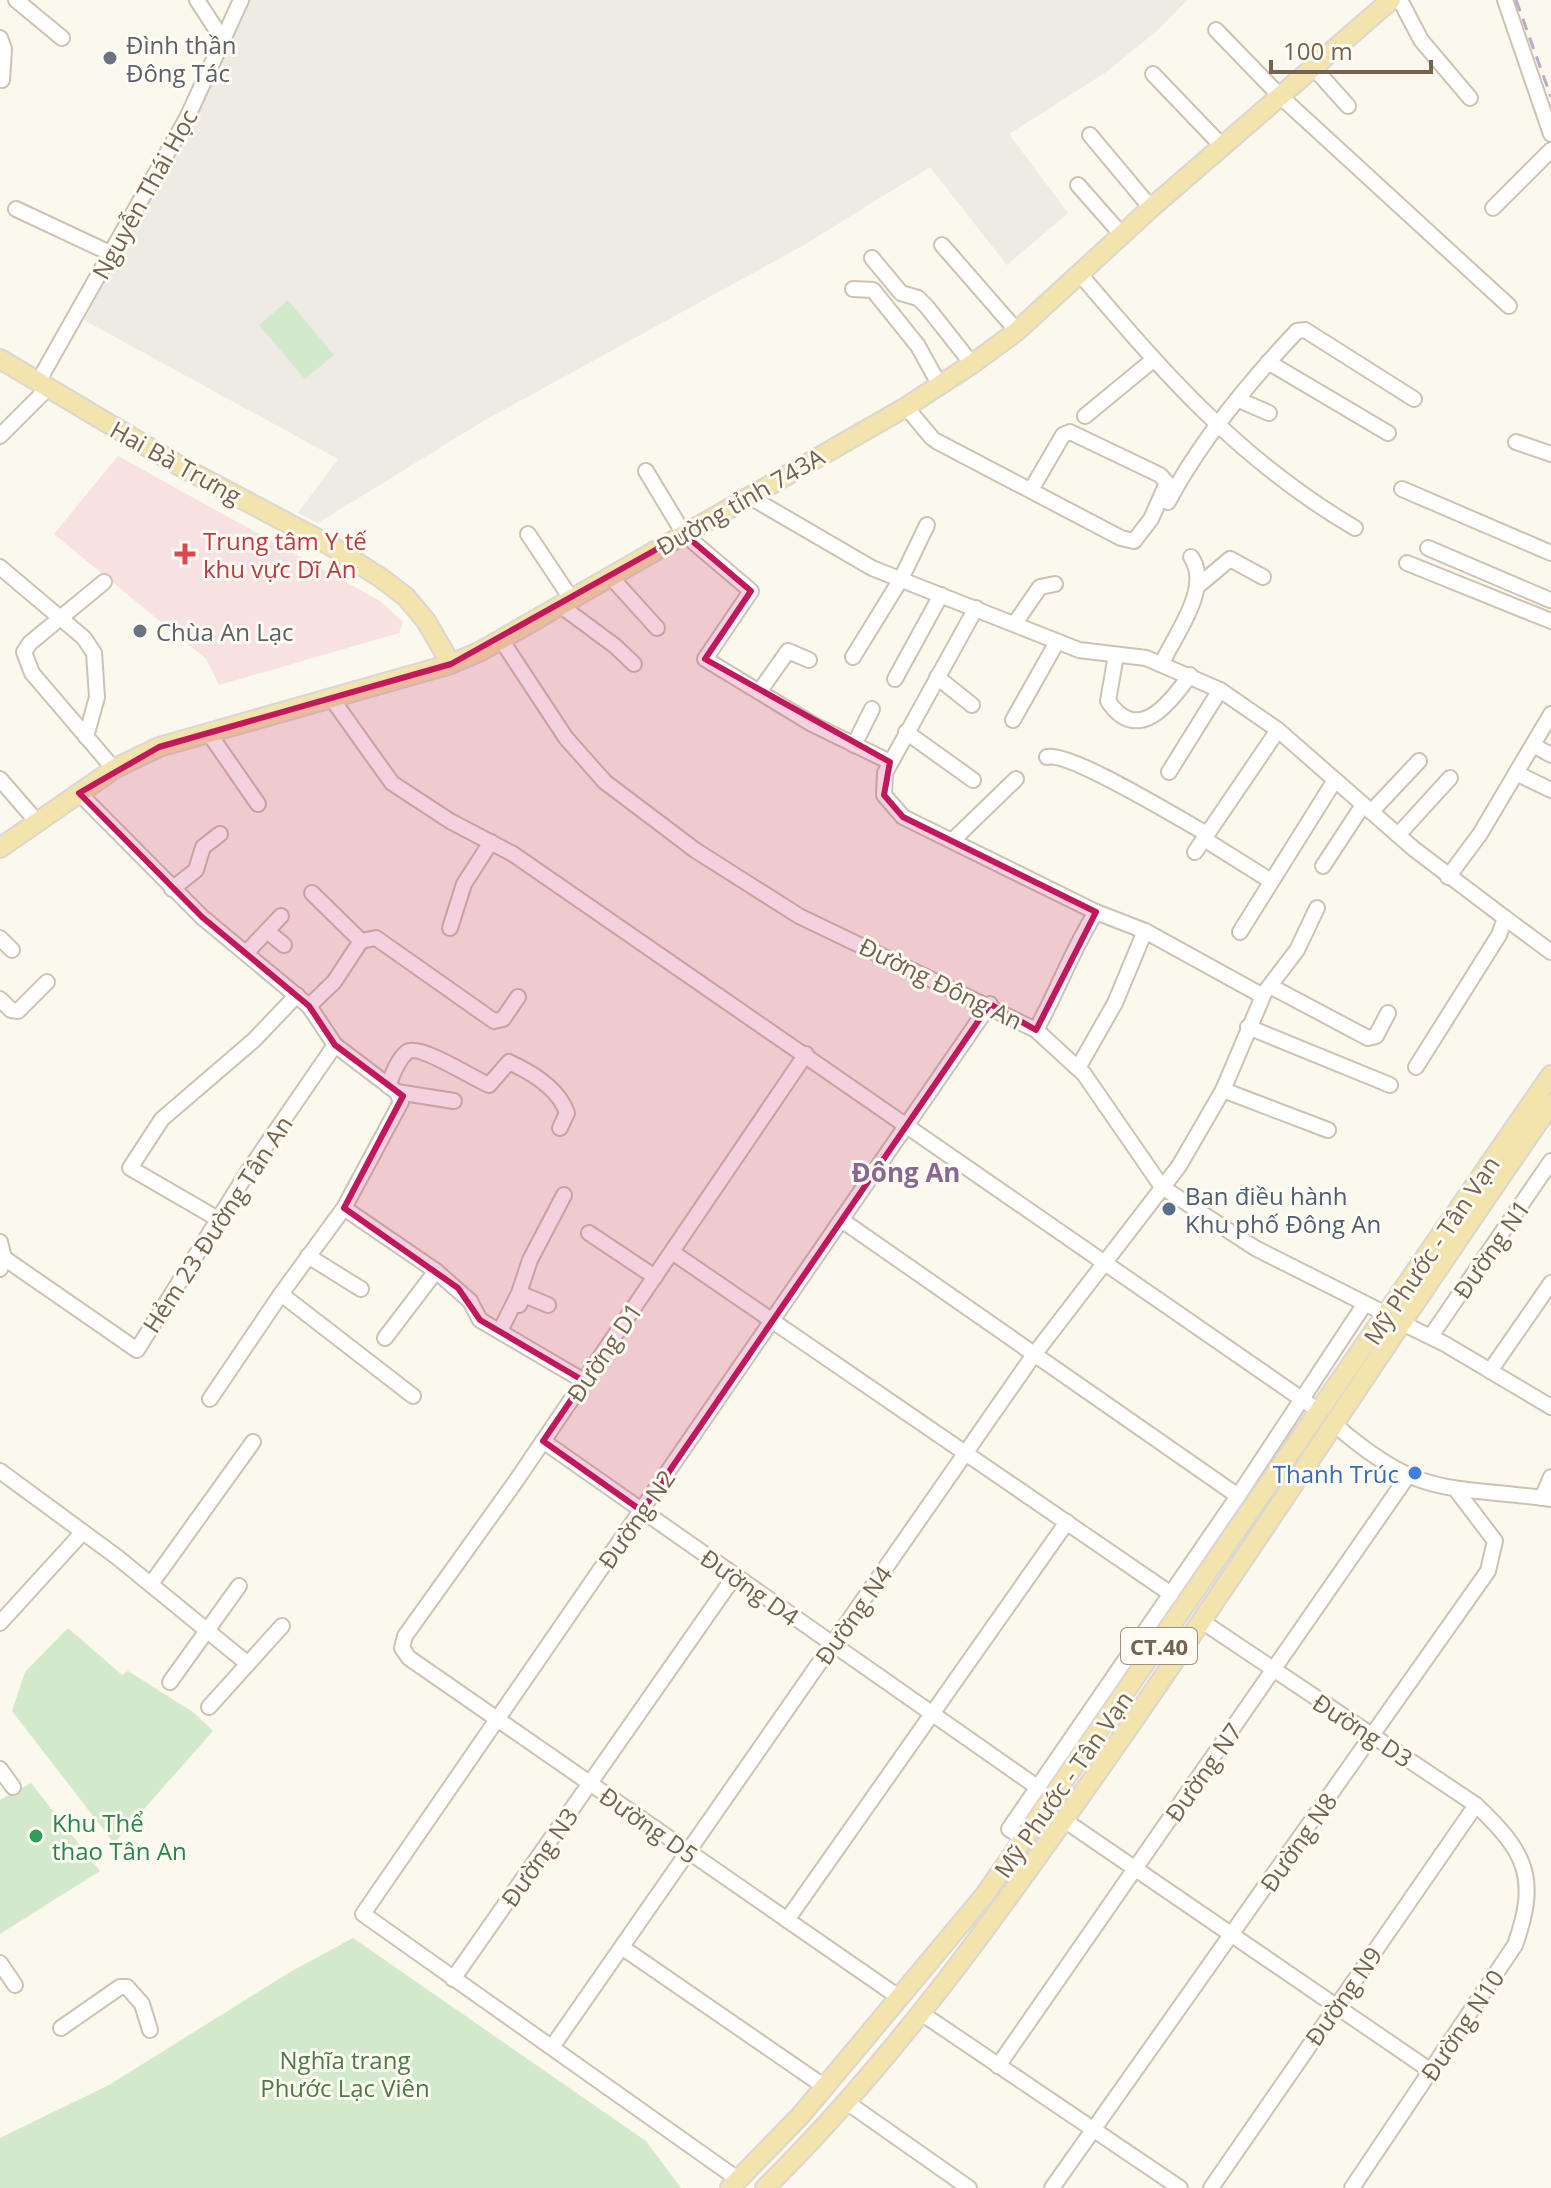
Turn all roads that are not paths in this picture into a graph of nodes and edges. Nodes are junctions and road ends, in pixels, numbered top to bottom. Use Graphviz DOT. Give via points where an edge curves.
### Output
graph roads {
  1 [pos="16,0"];
  2 [pos="197,0"];
  3 [pos="241,0"];
  4 [pos="1391,0"];
  5 [pos="1400,0"];
  6 [pos="1505,0"];
  7 [pos="1216,30"];
  8 [pos="0,38"];
  9 [pos="62,38"];
  10 [pos="223,40"];
  11 [pos="1313,67"];
  12 [pos="1153,74"];
  13 [pos="2,80"];
  14 [pos="1280,96"];
  15 [pos="1470,98"];
  16 [pos="1348,106"];
  17 [pos="1551,134"];
  18 [pos="1090,135"];
  19 [pos="1223,147"];
  20 [pos="1551,150"];
  21 [pos="1078,185"];
  22 [pos="1151,208"];
  23 [pos="1493,208"];
  24 [pos="16,209"];
  25 [pos="1122,235"];
  26 [pos="942,245"];
  27 [pos="112,254"];
  28 [pos="872,258"];
  29 [pos="1079,273"];
  30 [pos="853,289"];
  31 [pos="1509,306"];
  32 [pos="1017,331"];
  33 [pos="0,359"];
  34 [pos="1153,360"];
  35 [pos="1268,362"];
  36 [pos="972,364"];
  37 [pos="43,386"];
  38 [pos="940,386"];
  39 [pos="1414,399"];
  40 [pos="1239,400"];
  41 [pos="906,407"];
  42 [pos="1269,413"];
  43 [pos="1085,416"];
  44 [pos="1217,426"];
  45 [pos="1388,433"];
  46 [pos="0,436"];
  47 [pos="1516,442"];
  48 [pos="1551,454"];
  49 [pos="646,471"];
  50 [pos="1402,489"];
  51 [pos="1031,490"];
  52 [pos="750,497"];
  53 [pos="1168,503"];
  54 [pos="927,525"];
  55 [pos="1355,528"];
  56 [pos="528,534"];
  57 [pos="684,534"];
  58 [pos="1428,548"];
  59 [pos="1551,553"];
  60 [pos="1191,557"];
  61 [pos="1407,563"];
  62 [pos="0,567"];
  63 [pos="610,576"];
  64 [pos="1263,577"];
  65 [pos="901,579"];
  66 [pos="104,582"];
  67 [pos="1055,584"];
  68 [pos="1551,584"];
  69 [pos="1199,585"];
  70 [pos="941,595"];
  71 [pos="1550,600"];
  72 [pos="566,603"];
  73 [pos="976,608"];
  74 [pos="61,619"];
  75 [pos="1551,620"];
  76 [pos="1015,623"];
  77 [pos="657,628"];
  78 [pos="502,641"];
  79 [pos="1057,642"];
  80 [pos="1116,655"];
  81 [pos="853,657"];
  82 [pos="809,660"];
  83 [pos="1162,663"];
  84 [pos="451,664"];
  85 [pos="634,664"];
  86 [pos="1190,675"];
  87 [pos="937,677"];
  88 [pos="895,679"];
  89 [pos="1220,690"];
  90 [pos="759,692"];
  91 [pos="332,699"];
  92 [pos="972,705"];
  93 [pos="872,709"];
  94 [pos="1551,714"];
  95 [pos="1013,720"];
  96 [pos="1278,730"];
  97 [pos="208,732"];
  98 [pos="906,732"];
  99 [pos="86,737"];
  100 [pos="854,745"];
  101 [pos="1533,745"];
  102 [pos="1551,755"];
  103 [pos="1047,757"];
  104 [pos="1419,761"];
  105 [pos="890,762"];
  106 [pos="114,769"];
  107 [pos="1169,772"];
  108 [pos="1516,773"];
  109 [pos="1450,778"];
  110 [pos="0,779"];
  111 [pos="1016,779"];
  112 [pos="973,780"];
  113 [pos="1335,780"];
  114 [pos="1551,790"];
  115 [pos="79,793"];
  116 [pos="258,804"];
  117 [pos="1367,808"];
  118 [pos="38,823"];
  119 [pos="220,834"];
  120 [pos="1398,835"];
  121 [pos="1206,837"];
  122 [pos="953,840"];
  123 [pos="491,842"];
  124 [pos="0,848"];
  125 [pos="1195,852"];
  126 [pos="1323,866"];
  127 [pos="1448,877"];
  128 [pos="1271,881"];
  129 [pos="172,889"];
  130 [pos="312,893"];
  131 [pos="1317,908"];
  132 [pos="1096,912"];
  133 [pos="281,916"];
  134 [pos="1505,918"];
  135 [pos="450,928"];
  136 [pos="267,931"];
  137 [pos="1145,931"];
  138 [pos="1240,932"];
  139 [pos="0,938"];
  140 [pos="361,941"];
  141 [pos="284,945"];
  142 [pos="12,950"];
  143 [pos="1551,952"];
  144 [pos="246,953"];
  145 [pos="47,982"];
  146 [pos="1266,991"];
  147 [pos="297,995"];
  148 [pos="518,997"];
  149 [pos="0,999"];
  150 [pos="990,1004"];
  151 [pos="309,1006"];
  152 [pos="1388,1013"];
  153 [pos="1248,1027"];
  154 [pos="1036,1030"];
  155 [pos="335,1045"];
  156 [pos="806,1054"];
  157 [pos="1416,1067"];
  158 [pos="1078,1068"];
  159 [pos="1551,1075"];
  160 [pos="1390,1085"];
  161 [pos="392,1089"];
  162 [pos="1223,1090"];
  163 [pos="454,1101"];
  164 [pos="1551,1104"];
  165 [pos="907,1124"];
  166 [pos="560,1128"];
  167 [pos="1328,1130"];
  168 [pos="1551,1161"];
  169 [pos="1162,1187"];
  170 [pos="564,1195"];
  171 [pos="344,1208"];
  172 [pos="218,1219"];
  173 [pos="843,1221"];
  174 [pos="589,1233"];
  175 [pos="0,1242"];
  176 [pos="672,1252"];
  177 [pos="308,1256"];
  178 [pos="1104,1260"];
  179 [pos="2,1264"];
  180 [pos="436,1271"];
  181 [pos="655,1277"];
  182 [pos="1551,1283"];
  183 [pos="361,1289"];
  184 [pos="281,1294"];
  185 [pos="548,1305"];
  186 [pos="1364,1305"];
  187 [pos="1396,1319"];
  188 [pos="773,1320"];
  189 [pos="502,1332"];
  190 [pos="1431,1336"];
  191 [pos="385,1338"];
  192 [pos="1033,1356"];
  193 [pos="1490,1371"];
  194 [pos="584,1381"];
  195 [pos="413,1396"];
  196 [pos="210,1399"];
  197 [pos="1302,1400"];
  198 [pos="1551,1407"];
  199 [pos="1319,1411"];
  200 [pos="1334,1424"];
  201 [pos="543,1441"];
  202 [pos="253,1442"];
  203 [pos="966,1453"];
  204 [pos="0,1471"];
  205 [pos="1407,1477"];
  206 [pos="1551,1477"];
  207 [pos="1457,1491"];
  208 [pos="1238,1496"];
  209 [pos="1546,1498"];
  210 [pos="642,1511"];
  211 [pos="1067,1522"];
  212 [pos="83,1532"];
  213 [pos="734,1577"];
  214 [pos="151,1584"];
  215 [pos="239,1586"];
  216 [pos="1171,1594"];
  217 [pos="1203,1622"];
  218 [pos="0,1623"];
  219 [pos="282,1626"];
  220 [pos="207,1630"];
  221 [pos="832,1645"];
  222 [pos="402,1648"];
  223 [pos="248,1664"];
  224 [pos="1273,1671"];
  225 [pos="170,1682"];
  226 [pos="209,1707"];
  227 [pos="931,1714"];
  228 [pos="495,1718"];
  229 [pos="1373,1736"];
  230 [pos="0,1769"];
  231 [pos="590,1783"];
  232 [pos="13,1787"];
  233 [pos="1037,1787"];
  234 [pos="1476,1805"];
  235 [pos="1064,1820"];
  236 [pos="1025,1839"];
  237 [pos="1516,1847"];
  238 [pos="689,1853"];
  239 [pos="1136,1869"];
  240 [pos="787,1920"];
  241 [pos="1232,1935"];
  242 [pos="623,1948"];
  243 [pos="0,1963"];
  244 [pos="453,1979"];
  245 [pos="15,1985"];
  246 [pos="900,1998"];
  247 [pos="1336,2006"];
  248 [pos="921,2013"];
  249 [pos="61,2028"];
  250 [pos="150,2030"];
  251 [pos="552,2047"];
  252 [pos="998,2066"];
  253 [pos="1431,2071"];
  254 [pos="825,2087"];
  255 [pos="845,2101"];
  256 [pos="1094,2131"];
  257 [pos="734,2184"];
  258 [pos="765,2188"];
  259 [pos="969,2188"];
  260 [pos="1052,2188"];
  261 [pos="1180,2188"];
  262 [pos="1211,2188"];
  263 [pos="1352,2188"];
  1 -- 9 [label="street"];
  2 -- 10 [label="street"];
  3 -- 10 [label="street, Nguyễn Thái Học"];
  4 -- 11 [label="main road, Đường tỉnh 743A"];
  5 -- 15 [label="street" via="1421,40"];
  6 -- 17 [label="street"];
  7 -- 14 [label="street"];
  8 -- 13 [label="street"];
  10 -- 27 [label="street, Nguyễn Thái Học"];
  11 -- 14 [label="main road, Đường tỉnh 743A"];
  11 -- 16 [label="street"];
  12 -- 19 [label="street"];
  14 -- 19 [label="main road, Đường tỉnh 743A"];
  14 -- 31 [label="street"];
  18 -- 22 [label="street"];
  19 -- 22 [label="main road, Đường tỉnh 743A"];
  20 -- 23 [label="street"];
  21 -- 25 [label="street"];
  22 -- 25 [label="main road, Đường tỉnh 743A"];
  24 -- 27 [label="street"];
  25 -- 29 [label="main road, Đường tỉnh 743A"];
  26 -- 32 [label="street"];
  27 -- 37 [label="street, Nguyễn Thái Học"];
  28 -- 36 [label="street" via="901,293 927,307"];
  29 -- 32 [label="main road, Đường tỉnh 743A"];
  29 -- 34 [label="street"];
  30 -- 38 [label="street" via="873,290 918,346"];
  32 -- 36 [label="main road, Đường tỉnh 743A"];
  33 -- 37 [label="main road, Hai Bà Trưng"];
  34 -- 43 [label="street"];
  34 -- 44 [label="street"];
  35 -- 39 [label="street" via="1297,331 1305,330"];
  35 -- 40 [label="street"];
  35 -- 45 [label="street"];
  36 -- 38 [label="main road, Đường tỉnh 743A"];
  37 -- 46 [label="street, Nguyễn Thái Học"];
  37 -- 84 [label="main road, Hai Bà Trưng" via="381,578 426,621"];
  38 -- 41 [label="main road, Đường tỉnh 743A"];
  40 -- 42 [label="street"];
  40 -- 44 [label="street"];
  41 -- 51 [label="street" via="934,439"];
  41 -- 52 [label="main road, Đường tỉnh 743A"];
  44 -- 53 [label="street"];
  44 -- 55 [label="street" via="1311,502"];
  47 -- 48 [label="street"];
  49 -- 57 [label="street"];
  50 -- 59 [label="street"];
  51 -- 51 [label="street" via="1134,541 1167,483 1070,432 1063,435"];
  52 -- 57 [label="main road, Đường tỉnh 743A"];
  52 -- 65 [label="street" via="872,568"];
  54 -- 65 [label="street"];
  56 -- 72 [label="street"];
  57 -- 63 [label="main road, Đường tỉnh 743A"];
  57 -- 90 [label="street" via="751,591 705,659"];
  58 -- 71 [label="street"];
  60 -- 69 [label="street" via="1199,569"];
  61 -- 75 [label="street"];
  62 -- 74 [label="street"];
  63 -- 72 [label="main road, Đường tỉnh 743A"];
  63 -- 77 [label="street"];
  64 -- 69 [label="street" via="1230,559"];
  65 -- 70 [label="street"];
  65 -- 81 [label="street"];
  66 -- 74 [label="street"];
  67 -- 76 [label="street" via="1040,587"];
  68 -- 71 [label="street"];
  69 -- 83 [label="street"];
  70 -- 73 [label="street"];
  70 -- 88 [label="street"];
  71 -- 75 [label="street"];
  72 -- 78 [label="main road, Đường tỉnh 743A"];
  72 -- 85 [label="street"];
  73 -- 76 [label="street"];
  73 -- 87 [label="street"];
  74 -- 99 [label="street" via="89,643 96,660 97,697"];
  74 -- 99 [label="street" via="30,643 25,657 32,673"];
  76 -- 79 [label="street"];
  78 -- 84 [label="main road, Đường tỉnh 743A"];
  78 -- 150 [label="street, Đường Đông An" via="585,763 695,850 799,916"];
  79 -- 80 [label="street"];
  79 -- 95 [label="street"];
  80 -- 83 [label="street"];
  80 -- 86 [label="street" via="1108,701 1132,719 1144,720 1167,709"];
  82 -- 90 [label="street" via="788,651"];
  83 -- 86 [label="street"];
  84 -- 91 [label="main road, Đường tỉnh 743A"];
  86 -- 89 [label="street"];
  87 -- 92 [label="street"];
  87 -- 98 [label="street"];
  89 -- 96 [label="street"];
  89 -- 107 [label="street"];
  90 -- 100 [label="street"];
  91 -- 97 [label="main road, Đường tỉnh 743A"];
  91 -- 123 [label="street" via="392,783"];
  93 -- 100 [label="street"];
  94 -- 101 [label="street"];
  96 -- 113 [label="street"];
  96 -- 121 [label="street"];
  97 -- 106 [label="main road, Đường tỉnh 743A"];
  97 -- 116 [label="street"];
  98 -- 105 [label="street"];
  98 -- 112 [label="street"];
  99 -- 106 [label="street"];
  100 -- 105 [label="street"];
  101 -- 102 [label="street"];
  101 -- 108 [label="street"];
  103 -- 121 [label="street" via="1058,756 1099,774"];
  104 -- 117 [label="street"];
  105 -- 122 [label="street" via="882,786 895,811"];
  106 -- 115 [label="main road, Đường tỉnh 743A"];
  108 -- 114 [label="street"];
  108 -- 127 [label="street"];
  109 -- 120 [label="street"];
  110 -- 118 [label="street"];
  111 -- 122 [label="street"];
  113 -- 117 [label="street"];
  113 -- 128 [label="street"];
  115 -- 118 [label="main road, Đường tỉnh 743A"];
  115 -- 129 [label="street"];
  117 -- 120 [label="street"];
  117 -- 126 [label="street"];
  118 -- 124 [label="main road, Đường tỉnh 743A"];
  119 -- 129 [label="street" via="203,847 196,870"];
  120 -- 127 [label="street"];
  121 -- 125 [label="street"];
  121 -- 128 [label="street"];
  122 -- 132 [label="street"];
  123 -- 135 [label="street" via="464,884"];
  123 -- 156 [label="street"];
  127 -- 134 [label="street"];
  128 -- 138 [label="street"];
  129 -- 144 [label="street"];
  130 -- 140 [label="street"];
  131 -- 146 [label="street, Đường N4" via="1297,950"];
  132 -- 137 [label="street"];
  132 -- 154 [label="street"];
  133 -- 136 [label="street"];
  134 -- 143 [label="street"];
  134 -- 157 [label="street"];
  136 -- 141 [label="street"];
  136 -- 144 [label="street"];
  137 -- 146 [label="street"];
  137 -- 158 [label="street" via="1115,1003"];
  139 -- 142 [label="street"];
  140 -- 148 [label="street" via="385,941 494,1021 503,1019"];
  140 -- 151 [label="street" via="334,982"];
  144 -- 147 [label="street"];
  145 -- 149 [label="street" via="18,1011"];
  146 -- 152 [label="street" via="1368,1038 1376,1036"];
  146 -- 153 [label="street, Đường N4"];
  147 -- 151 [label="street"];
  147 -- 172 [label="street" via="254,1040 162,1119 130,1168"];
  150 -- 154 [label="street, Đường Đông An"];
  150 -- 165 [label="street, Đường N2"];
  151 -- 155 [label="street"];
  153 -- 160 [label="street"];
  153 -- 162 [label="street, Đường N4"];
  154 -- 158 [label="street, Đường Đông An"];
  155 -- 161 [label="street"];
  155 -- 172 [label="street, Hẻm 23 Đường Tân An"];
  156 -- 165 [label="street"];
  156 -- 176 [label="street, Đường D1"];
  158 -- 169 [label="street, Đường Đông An"];
  159 -- 187 [label="main road, Mỹ Phước - Tân Vạn / CT.40"];
  161 -- 163 [label="street"];
  161 -- 166 [label="street" via="395,1068 414,1049 489,1085 509,1062 535,1076 563,1105 567,1113"];
  161 -- 171 [label="street" via="401,1102 395,1118"];
  162 -- 167 [label="street"];
  162 -- 169 [label="street, Đường N4"];
  164 -- 187 [label="main road, Mỹ Phước - Tân Vạn / CT.40"];
  165 -- 173 [label="street, Đường N2"];
  165 -- 178 [label="street"];
  168 -- 190 [label="street, Đường N1"];
  169 -- 178 [label="street, Đường N4"];
  169 -- 186 [label="street, Đường Đông An" via="1255,1248"];
  170 -- 189 [label="street" via="530,1260"];
  171 -- 177 [label="street"];
  171 -- 180 [label="street"];
  172 -- 179 [label="street, Hẻm 23 Đường Tân An" via="137,1350"];
  173 -- 188 [label="street, Đường N2"];
  173 -- 192 [label="street"];
  174 -- 181 [label="street"];
  175 -- 179 [label="street"];
  176 -- 181 [label="street, Đường D1"];
  176 -- 188 [label="street"];
  177 -- 183 [label="street"];
  177 -- 184 [label="street"];
  178 -- 192 [label="street, Đường N4"];
  178 -- 197 [label="street"];
  180 -- 189 [label="street" via="458,1288 480,1320"];
  180 -- 191 [label="street"];
  181 -- 194 [label="street, Đường D1"];
  182 -- 193 [label="street"];
  184 -- 195 [label="street"];
  184 -- 196 [label="street"];
  185 -- 189 [label="street" via="524,1295"];
  186 -- 187 [label="street, Đường Đông An"];
  186 -- 197 [label="street"];
  187 -- 190 [label="street"];
  187 -- 199 [label="main road, Mỹ Phước - Tân Vạn / CT.40"];
  187 -- 200 [label="main road, Mỹ Phước - Tân Vạn / CT.40"];
  188 -- 203 [label="street"];
  188 -- 210 [label="street, Đường N2"];
  189 -- 194 [label="street"];
  190 -- 193 [label="street"];
  192 -- 203 [label="street, Đường N4"];
  192 -- 208 [label="street"];
  193 -- 198 [label="street"];
  194 -- 201 [label="street, Đường D1"];
  197 -- 199 [label="street"];
  197 -- 208 [label="street"];
  199 -- 200 [label="main road"];
  199 -- 236 [label="main road, Mỹ Phước - Tân Vạn / CT.40"];
  200 -- 205 [label="street" via="1368,1454"];
  200 -- 217 [label="main road, Mỹ Phước - Tân Vạn / CT.40"];
  201 -- 210 [label="street, Đường D4"];
  201 -- 222 [label="street, Đường D1" via="405,1636"];
  202 -- 214 [label="street"];
  203 -- 211 [label="street"];
  203 -- 221 [label="street, Đường N4"];
  204 -- 212 [label="street"];
  205 -- 207 [label="street"];
  205 -- 224 [label="street, Đường N7"];
  206 -- 209 [label="street"];
  207 -- 209 [label="street"];
  207 -- 229 [label="street, Đường N8" via="1495,1541 1494,1555"];
  208 -- 216 [label="street"];
  210 -- 213 [label="street, Đường D4"];
  210 -- 228 [label="street, Đường N2"];
  211 -- 216 [label="street"];
  211 -- 227 [label="street"];
  212 -- 214 [label="street"];
  212 -- 218 [label="street"];
  213 -- 221 [label="street, Đường D4"];
  213 -- 231 [label="street, Đường N3"];
  214 -- 220 [label="street"];
  215 -- 220 [label="street"];
  216 -- 233 [label="street"];
  217 -- 224 [label="street, Đường D3"];
  217 -- 235 [label="main road, Mỹ Phước - Tân Vạn / CT.40"];
  219 -- 223 [label="street"];
  220 -- 223 [label="street"];
  220 -- 225 [label="street"];
  221 -- 227 [label="street, Đường D4"];
  221 -- 238 [label="street, Đường N4"];
  222 -- 228 [label="street, Đường D5"];
  223 -- 226 [label="street"];
  224 -- 229 [label="street, Đường D3"];
  224 -- 239 [label="street, Đường N7"];
  227 -- 233 [label="street, Đường D4"];
  227 -- 240 [label="street"];
  228 -- 231 [label="street, Đường D5"];
  228 -- 244 [label="street, Đường N2" via="363,1914"];
  229 -- 234 [label="street, Đường D3"];
  229 -- 241 [label="street, Đường N8"];
  230 -- 232 [label="street"];
  231 -- 238 [label="street, Đường D5"];
  231 -- 244 [label="street, Đường N3"];
  233 -- 236 [label="street" via="1009,1829"];
  234 -- 237 [label="street, Đường D3"];
  234 -- 247 [label="street, Đường N9"];
  235 -- 239 [label="street"];
  235 -- 248 [label="main road, Mỹ Phước - Tân Vạn / CT.40"];
  236 -- 246 [label="main road, Mỹ Phước - Tân Vạn / CT.40"];
  237 -- 253 [label="street, Đường N10" via="1527,1888 1525,1917 1515,1945"];
  238 -- 240 [label="street, Đường D5"];
  238 -- 242 [label="street, Đường N4"];
  239 -- 241 [label="street"];
  239 -- 252 [label="street, Đường N7"];
  240 -- 246 [label="street, Đường D5"];
  241 -- 247 [label="street"];
  241 -- 256 [label="street, Đường N8"];
  242 -- 251 [label="street, Đường N4"];
  242 -- 254 [label="street"];
  243 -- 245 [label="street"];
  244 -- 251 [label="street"];
  246 -- 254 [label="main road, Mỹ Phước - Tân Vạn / CT.40"];
  247 -- 253 [label="street"];
  247 -- 262 [label="street, Đường N9"];
  248 -- 252 [label="street"];
  248 -- 255 [label="main road, Mỹ Phước - Tân Vạn / CT.40"];
  249 -- 250 [label="street" via="124,1987 142,2004"];
  251 -- 257 [label="street"];
  252 -- 256 [label="street"];
  253 -- 263 [label="street, Đường N10"];
  254 -- 257 [label="main road, Mỹ Phước - Tân Vạn / CT.40"];
  255 -- 258 [label="main road, Mỹ Phước - Tân Vạn / CT.40"];
  255 -- 259 [label="street"];
  256 -- 260 [label="street, Đường N8"];
  256 -- 261 [label="street"];
}
